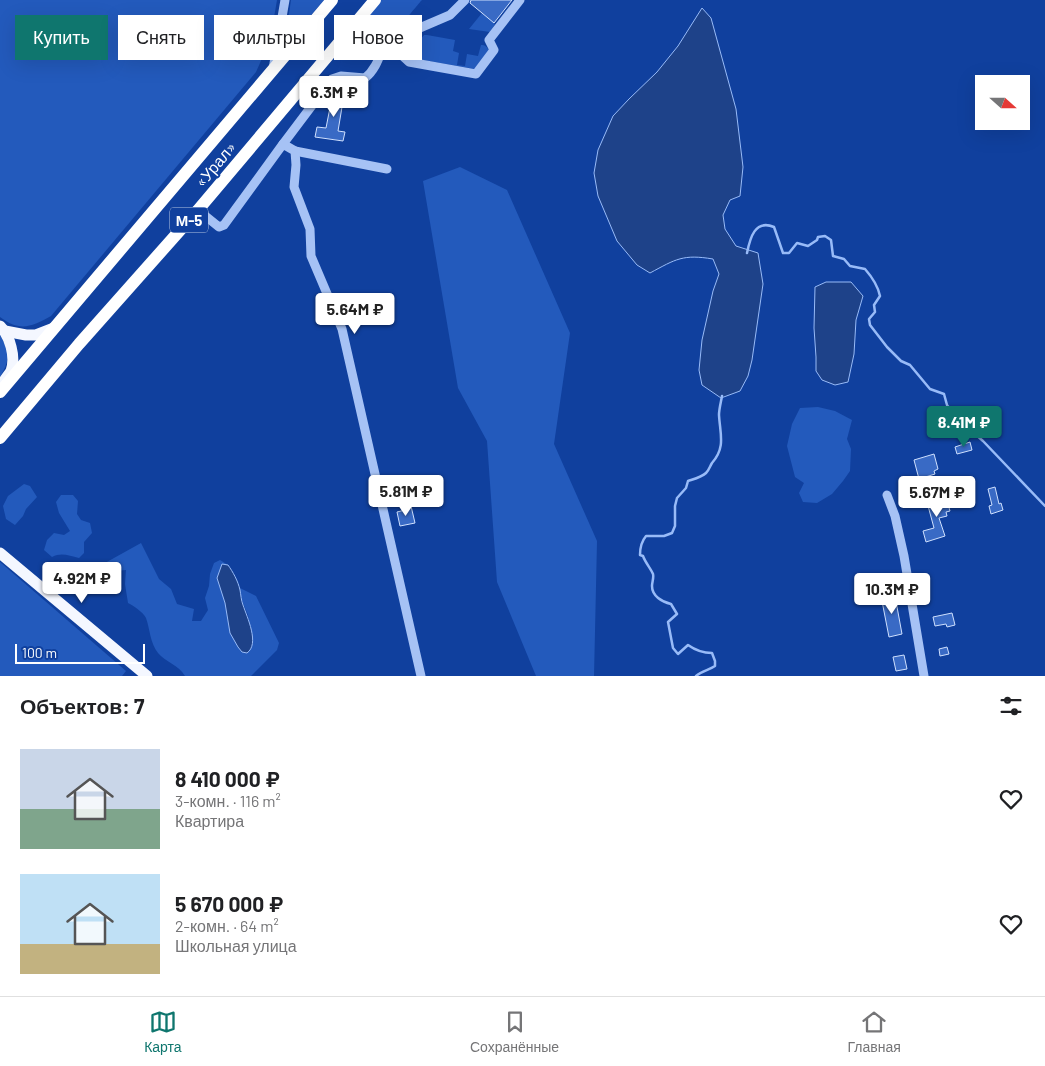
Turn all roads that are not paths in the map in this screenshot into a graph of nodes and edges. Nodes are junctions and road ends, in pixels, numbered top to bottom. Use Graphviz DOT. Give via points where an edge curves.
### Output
graph roads {
  1 [pos="285,0"];
  2 [pos="332,0"];
  3 [pos="375,0"];
  4 [pos="465,0"];
  5 [pos="520,0"];
  6 [pos="362,15"];
  7 [pos="422,27"];
  8 [pos="334,48"];
  9 [pos="378,60"];
  10 [pos="407,60"];
  11 [pos="272,70"];
  12 [pos="284,144"];
  13 [pos="295,151"];
  14 [pos="387,169"];
  15 [pos="198,210"];
  16 [pos="2,328"];
  17 [pos="54,328"];
  18 [pos="0,390"];
  19 [pos="0,438"];
  20 [pos="887,495"];
  21 [pos="0,553"];
  22 [pos="147,676"];
  23 [pos="421,676"];
  24 [pos="924,676"];
  1 -- 11 [label="street"];
  2 -- 11 [label="highway, «Урал» / М-5"];
  3 -- 6 [label="highway, «Урал» / М-5"];
  4 -- 7 [label="street" via="450,15"];
  5 -- 10 [label="street" via="489,40 494,50 476,74"];
  8 -- 15 [label="highway, «Урал» / М-5"];
  9 -- 12 [label="street" via="364,78 341,76 332,79"];
  11 -- 17 [label="highway, «Урал» / М-5"];
  12 -- 13 [label="street"];
  12 -- 15 [label="street" via="224,225 218,227"];
  13 -- 14 [label="street"];
  13 -- 23 [label="street" via="294,186 310,229 311,256 342,329"];
  15 -- 19 [label="highway, «Урал» / М-5"];
  16 -- 17 [label="main road" via="36,335"];
  16 -- 18 [label="main road" via="12,355 11,370"];
  17 -- 18 [label="highway, «Урал» / М-5"];
  20 -- 24 [label="street" via="904,556"];
  21 -- 22 [label="main road"];
}
